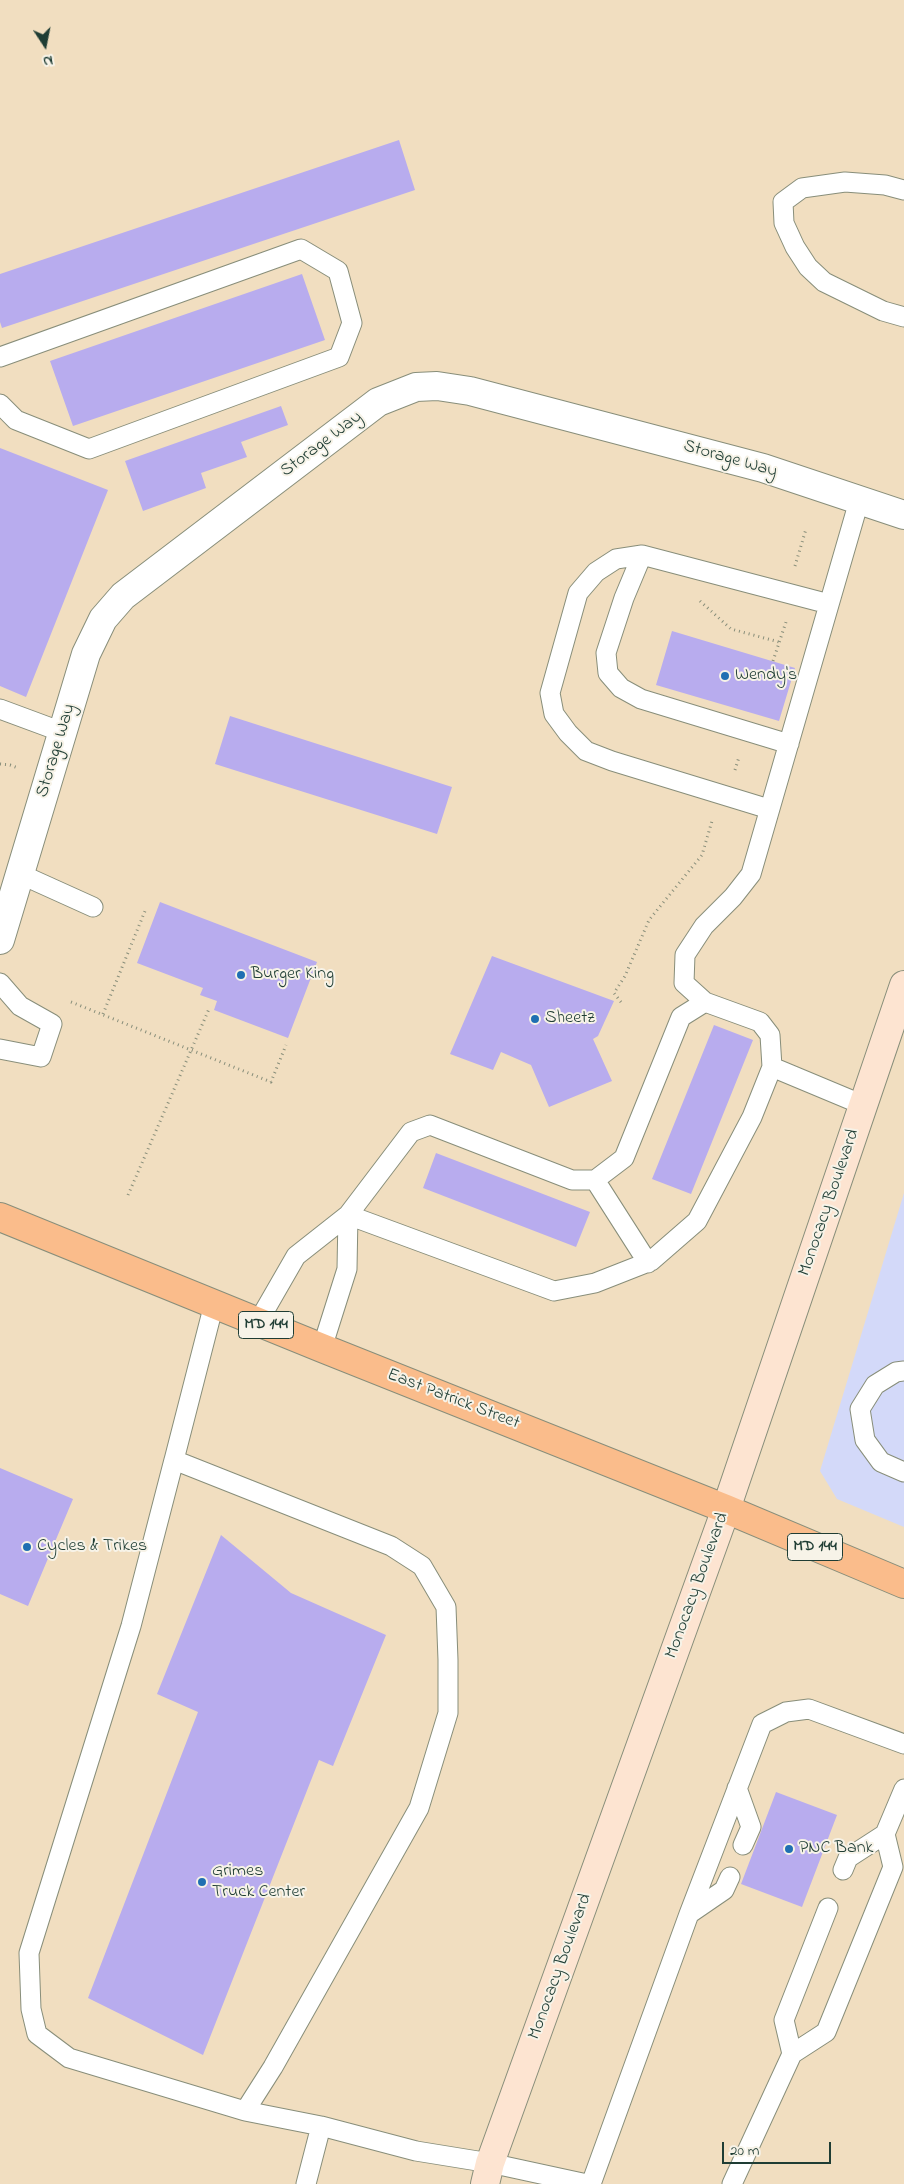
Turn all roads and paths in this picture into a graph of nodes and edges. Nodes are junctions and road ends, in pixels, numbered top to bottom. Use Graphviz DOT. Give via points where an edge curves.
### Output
graph roads {
  1 [pos="904,190"];
  2 [pos="904,318"];
  3 [pos="0,357"];
  4 [pos="0,404"];
  5 [pos="859,501"];
  6 [pos="904,515"];
  7 [pos="642,555"];
  8 [pos="700,601"];
  9 [pos="829,604"];
  10 [pos="779,642"];
  11 [pos="0,709"];
  12 [pos="62,732"];
  13 [pos="789,744"];
  14 [pos="742,750"];
  15 [pos="724,795"];
  16 [pos="770,810"];
  17 [pos="20,874"];
  18 [pos="93,907"];
  19 [pos="145,911"];
  20 [pos="0,940"];
  21 [pos="0,983"];
  22 [pos="904,985"];
  23 [pos="70,1002"];
  24 [pos="621,1002"];
  25 [pos="705,1002"];
  26 [pos="209,1009"];
  27 [pos="104,1014"];
  28 [pos="286,1045"];
  29 [pos="0,1049"];
  30 [pos="191,1050"];
  31 [pos="772,1067"];
  32 [pos="863,1106"];
  33 [pos="595,1180"];
  34 [pos="128,1195"];
  35 [pos="348,1215"];
  36 [pos="0,1217"];
  37 [pos="648,1263"];
  38 [pos="214,1304"];
  39 [pos="258,1322"];
  40 [pos="322,1348"];
  41 [pos="904,1371"];
  42 [pos="174,1460"];
  43 [pos="904,1472"];
  44 [pos="726,1509"];
  45 [pos="904,1584"];
  46 [pos="904,1744"];
  47 [pos="737,1788"];
  48 [pos="904,1789"];
  49 [pos="885,1834"];
  50 [pos="743,1845"];
  51 [pos="843,1870"];
  52 [pos="730,1877"];
  53 [pos="828,1908"];
  54 [pos="689,1914"];
  55 [pos="792,2054"];
  56 [pos="245,2111"];
  57 [pos="321,2126"];
  58 [pos="488,2174"];
  59 [pos="306,2184"];
  60 [pos="587,2184"];
  61 [pos="591,2184"];
  62 [pos="732,2184"];
  1 -- 2 [label="lane" via="845,182 802,188 783,202 784,223 808,267 824,282 883,312"];
  3 -- 4 [label="lane" via="300,250 338,271 352,323 339,357 89,449 16,420"];
  5 -- 6 [label="street, Storage Way"];
  5 -- 9 [label="lane"];
  5 -- 12 [label="street, Storage Way" via="763,468 470,391 437,386 416,387 378,402 123,596 103,619 86,654"];
  7 -- 9 [label="lane"];
  7 -- 13 [label="lane" via="606,653 608,673 621,688 641,699"];
  7 -- 15 [label="lane" via="616,558 596,572 578,593 550,694 554,714 586,751"];
  8 -- 10 [label="path" via="731,629"];
  9 -- 13 [label="lane"];
  11 -- 12 [label="lane"];
  12 -- 17 [label="street, Storage Way"];
  13 -- 16 [label="lane"];
  14 -- 15 [label="path"];
  15 -- 16 [label="lane"];
  15 -- 24 [label="path" via="702,855 649,920 625,976 614,993"];
  16 -- 25 [label="lane" via="751,874 704,926 685,956 684,983"];
  17 -- 18 [label="lane"];
  17 -- 20 [label="street, Storage Way"];
  19 -- 27 [label="path"];
  21 -- 29 [label="lane" via="20,1006 52,1024 40,1057"];
  22 -- 32 [label="main road, Monocacy Boulevard"];
  23 -- 27 [label="path"];
  25 -- 31 [label="lane" via="760,1022 770,1035"];
  25 -- 33 [label="lane" via="681,1017 624,1158"];
  26 -- 30 [label="path"];
  27 -- 30 [label="path"];
  28 -- 30 [label="path" via="271,1082"];
  30 -- 34 [label="path"];
  31 -- 32 [label="lane"];
  31 -- 37 [label="lane" via="752,1117 697,1221"];
  32 -- 44 [label="main road, Monocacy Boulevard"];
  33 -- 35 [label="lane" via="572,1180 430,1125 411,1132"];
  33 -- 37 [label="lane"];
  35 -- 37 [label="lane" via="554,1291 595,1283"];
  35 -- 39 [label="lane" via="296,1256"];
  35 -- 40 [label="lane" via="346,1269"];
  36 -- 38 [label="main road, East Patrick Street / MD 144"];
  38 -- 39 [label="main road, East Patrick Street / MD 144"];
  38 -- 42 [label="lane"];
  39 -- 40 [label="main road, East Patrick Street / MD 144"];
  40 -- 44 [label="main road, East Patrick Street / MD 144"];
  41 -- 43 [label="lane" via="875,1384 860,1409 865,1440 881,1462"];
  42 -- 56 [label="lane" via="131,1626 29,1953 31,2009 36,2034 69,2058"];
  42 -- 56 [label="lane" via="391,1546 422,1566 446,1607 448,1713 419,1808 273,2068"];
  44 -- 45 [label="main road, East Patrick Street / MD 144"];
  44 -- 58 [label="main road, Monocacy Boulevard"];
  46 -- 47 [label="lane" via="809,1709 786,1712 762,1724"];
  47 -- 50 [label="lane" via="751,1826"];
  47 -- 54 [label="lane"];
  48 -- 49 [label="lane"];
  49 -- 51 [label="lane" via="848,1858"];
  49 -- 55 [label="lane" via="893,1867 826,2032"];
  52 -- 54 [label="lane" via="724,1890"];
  53 -- 55 [label="lane" via="784,2020"];
  54 -- 61 [label="lane"];
  55 -- 62 [label="lane"];
  56 -- 57 [label="lane"];
  57 -- 58 [label="lane"];
  57 -- 59 [label="lane"];
  58 -- 60 [label="lane"];
}
